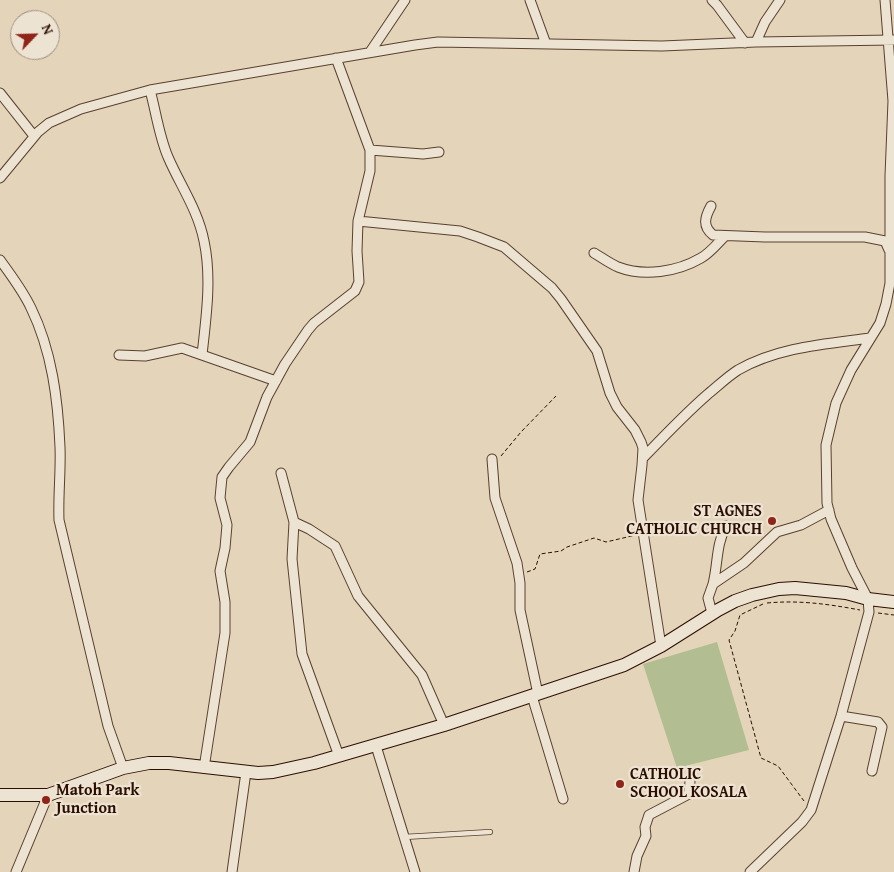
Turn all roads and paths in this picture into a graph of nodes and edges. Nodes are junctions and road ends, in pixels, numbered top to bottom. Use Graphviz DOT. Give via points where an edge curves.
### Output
graph roads {
  1 [pos="405,0"];
  2 [pos="530,0"];
  3 [pos="712,0"];
  4 [pos="780,0"];
  5 [pos="885,0"];
  6 [pos="892,40"];
  7 [pos="756,42"];
  8 [pos="744,43"];
  9 [pos="546,44"];
  10 [pos="370,52"];
  11 [pos="336,58"];
  12 [pos="150,90"];
  13 [pos="0,93"];
  14 [pos="34,136"];
  15 [pos="370,150"];
  16 [pos="439,152"];
  17 [pos="892,164"];
  18 [pos="0,178"];
  19 [pos="711,206"];
  20 [pos="358,221"];
  21 [pos="724,237"];
  22 [pos="890,251"];
  23 [pos="594,253"];
  24 [pos="0,260"];
  25 [pos="870,338"];
  26 [pos="119,355"];
  27 [pos="202,355"];
  28 [pos="276,381"];
  29 [pos="556,396"];
  30 [pos="642,458"];
  31 [pos="492,459"];
  32 [pos="492,469"];
  33 [pos="281,473"];
  34 [pos="829,510"];
  35 [pos="294,522"];
  36 [pos="726,526"];
  37 [pos="644,533"];
  38 [pos="520,580"];
  39 [pos="713,584"];
  40 [pos="894,602"];
  41 [pos="868,606"];
  42 [pos="712,613"];
  43 [pos="894,616"];
  44 [pos="661,646"];
  45 [pos="535,695"];
  46 [pos="841,716"];
  47 [pos="444,725"];
  48 [pos="376,746"];
  49 [pos="339,756"];
  50 [pos="123,768"];
  51 [pos="204,768"];
  52 [pos="246,772"];
  53 [pos="872,772"];
  54 [pos="690,781"];
  55 [pos="0,795"];
  56 [pos="48,795"];
  57 [pos="564,800"];
  58 [pos="811,810"];
  59 [pos="490,832"];
  60 [pos="404,837"];
  61 [pos="16,872"];
  62 [pos="232,872"];
  63 [pos="415,872"];
  64 [pos="634,872"];
  65 [pos="750,872"];
  1 -- 10 [label="street"];
  2 -- 9 [label="street"];
  3 -- 8 [label="street"];
  4 -- 7 [label="street"];
  5 -- 6 [label="street"];
  6 -- 7 [label="street"];
  6 -- 17 [label="street"];
  7 -- 8 [label="street"];
  8 -- 9 [label="street" via="662,46"];
  9 -- 10 [label="street" via="438,42"];
  10 -- 11 [label="street"];
  11 -- 12 [label="street"];
  11 -- 15 [label="street"];
  12 -- 14 [label="street" via="81,109 49,123"];
  12 -- 27 [label="street" via="167,154 198,216 207,254 208,299"];
  13 -- 14 [label="street"];
  14 -- 18 [label="street"];
  15 -- 16 [label="street"];
  15 -- 20 [label="street" via="370,170"];
  17 -- 22 [label="street"];
  19 -- 21 [label="street" via="705,216 705,224 713,235"];
  20 -- 28 [label="street" via="358,287 314,323"];
  20 -- 30 [label="street" via="460,231 510,252 552,288 598,351 610,393 641,442"];
  21 -- 22 [label="street" via="865,237 885,241"];
  21 -- 23 [label="street" via="703,257 673,269 651,272 617,266"];
  22 -- 25 [label="street" via="886,304 880,323"];
  24 -- 50 [label="street" via="31,307 44,339 58,416 59,520 108,726"];
  25 -- 30 [label="street" via="773,355 740,369 693,407"];
  25 -- 34 [label="street" via="842,388 830,425 826,445"];
  26 -- 27 [label="street" via="145,356 182,348"];
  27 -- 28 [label="street"];
  28 -- 51 [label="street" via="250,442 222,477 220,498 227,526 220,571 225,633"];
  29 -- 32 [label="path" via="521,432"];
  30 -- 37 [label="street" via="638,491"];
  31 -- 32 [label="street"];
  32 -- 38 [label="street" via="495,498"];
  33 -- 35 [label="street"];
  34 -- 39 [label="street" via="801,525 776,532 744,563"];
  34 -- 41 [label="street"];
  35 -- 47 [label="street" via="335,546 358,596 422,675"];
  35 -- 49 [label="street" via="292,559 302,654"];
  36 -- 39 [label="street"];
  37 -- 38 [label="path" via="606,542 594,538 561,551 540,554 535,569 528,571"];
  37 -- 44 [label="street"];
  38 -- 45 [label="street" via="520,610"];
  39 -- 42 [label="street" via="708,598"];
  40 -- 41 [label="main road"];
  41 -- 42 [label="main road" via="846,593 795,588 752,595"];
  41 -- 43 [label="path"];
  41 -- 46 [label="street"];
  41 -- 58 [label="path" via="786,601 764,604 740,615 729,640 761,758 778,766"];
  42 -- 44 [label="main road"];
  44 -- 45 [label="main road" via="624,665"];
  45 -- 47 [label="main road"];
  45 -- 57 [label="street"];
  46 -- 53 [label="street" via="878,722 882,727"];
  46 -- 58 [label="street"];
  47 -- 48 [label="main road"];
  48 -- 49 [label="main road"];
  48 -- 60 [label="street"];
  49 -- 52 [label="main road" via="273,772"];
  50 -- 51 [label="main road" via="149,763"];
  50 -- 56 [label="main road"];
  51 -- 52 [label="main road"];
  52 -- 62 [label="street"];
  54 -- 64 [label="street" via="688,794 649,815"];
  55 -- 56 [label="main road"];
  56 -- 61 [label="street"];
  58 -- 65 [label="street"];
  59 -- 60 [label="lane"];
  60 -- 63 [label="street"];
}
